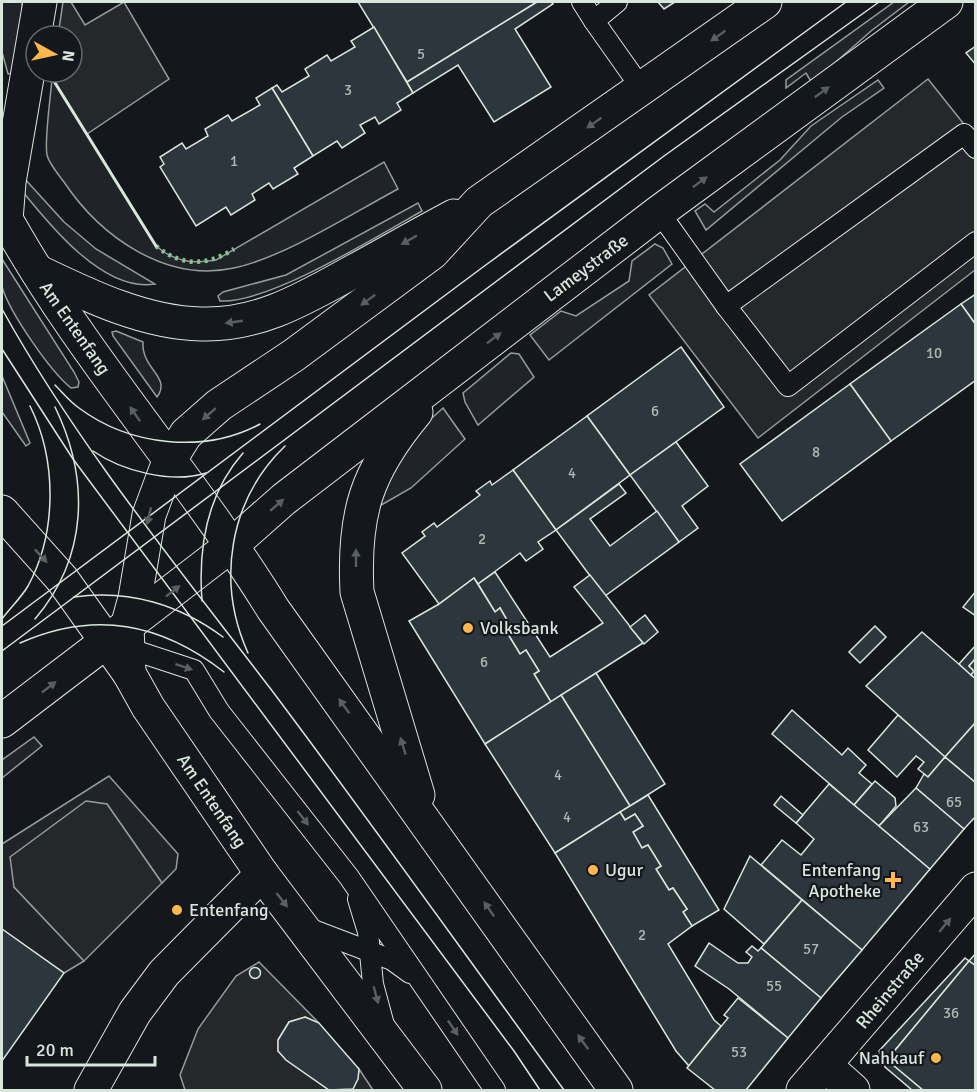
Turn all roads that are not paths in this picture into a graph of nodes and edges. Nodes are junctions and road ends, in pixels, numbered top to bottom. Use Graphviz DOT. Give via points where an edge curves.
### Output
graph roads {
  1 [pos="40,2"];
  2 [pos="582,2"];
  3 [pos="617,2"];
  4 [pos="765,2"];
  5 [pos="946,2"];
  6 [pos="594,21"];
  7 [pos="642,89"];
  8 [pos="975,148"];
  9 [pos="479,202"];
  10 [pos="659,212"];
  11 [pos="4,216"];
  12 [pos="975,242"];
  13 [pos="34,269"];
  14 [pos="726,306"];
  15 [pos="447,373"];
  16 [pos="169,461"];
  17 [pos="2,512"];
  18 [pos="233,544"];
  19 [pos="123,647"];
  20 [pos="2,721"];
  21 [pos="427,822"];
  22 [pos="262,874"];
  23 [pos="350,877"];
  24 [pos="975,889"];
  25 [pos="302,926"];
  26 [pos="370,952"];
  27 [pos="420,979"];
  28 [pos="389,1044"];
  29 [pos="825,1066"];
  30 [pos="91,1090"];
  31 [pos="424,1090"];
  32 [pos="495,1090"];
  33 [pos="616,1090"];
  34 [pos="802,1090"];
  35 [pos="854,1090"];
  1 -- 11 [label="main road, Am Entenfang"];
  2 -- 6 [label="lane"];
  3 -- 6 [label="lane"];
  4 -- 7 [label="main road, one-way"];
  10 -- 5 [label="main road, Lameystraße, one-way"];
  6 -- 7 [label="lane"];
  7 -- 9 [label="main road, one-way"];
  8 -- 14 [label="lane" via="964,134"];
  9 -- 13 [label="main road, one-way" via="288,308 228,323 199,324 142,314 88,295"];
  9 -- 16 [label="main road, one-way" via="432,253 219,405 186,434"];
  10 -- 14 [label="lane"];
  15 -- 10 [label="main road, Lameystraße, one-way"];
  11 -- 13 [label="main road, Am Entenfang"];
  12 -- 14 [label="lane" via="788,386"];
  16 -- 13 [label="main road, Am Entenfang, one-way"];
  18 -- 15 [label="main road, Lameystraße, one-way" via="284,499"];
  21 -- 15 [label="main road, one-way" via="357,592 356,558 363,501 377,468 396,435"];
  16 -- 18 [label="main road, Am Entenfang"];
  16 -- 19 [label="main road, one-way" via="149,515"];
  17 -- 19 [label="main road, Am Entenfang, one-way"];
  19 -- 18 [label="main road, Lameystraße, one-way"];
  21 -- 18 [label="main road, one-way" via="273,609"];
  20 -- 19 [label="main road, Lameystraße, one-way"];
  19 -- 22 [label="main road, Am Entenfang" via="148,707"];
  19 -- 23 [label="lane, one-way" via="194,670 219,711"];
  33 -- 21 [label="main road, one-way"];
  22 -- 25 [label="main road, Am Entenfang, one-way"];
  22 -- 30 [label="main road" via="164,973 135,1012"];
  23 -- 26 [label="lane" via="361,906"];
  23 -- 27 [label="lane"];
  29 -- 24 [label="main road, Rheinstraße, one-way"];
  25 -- 26 [label="lane"];
  25 -- 28 [label="main road, Am Entenfang"];
  26 -- 27 [label="lane" via="392,960"];
  26 -- 28 [label="lane, one-way" via="373,984"];
  27 -- 32 [label="lane, one-way"];
  28 -- 31 [label="main road, Am Entenfang"];
  29 -- 34 [label="main road, Rheinstraße"];
  29 -- 35 [label="main road"];
}
